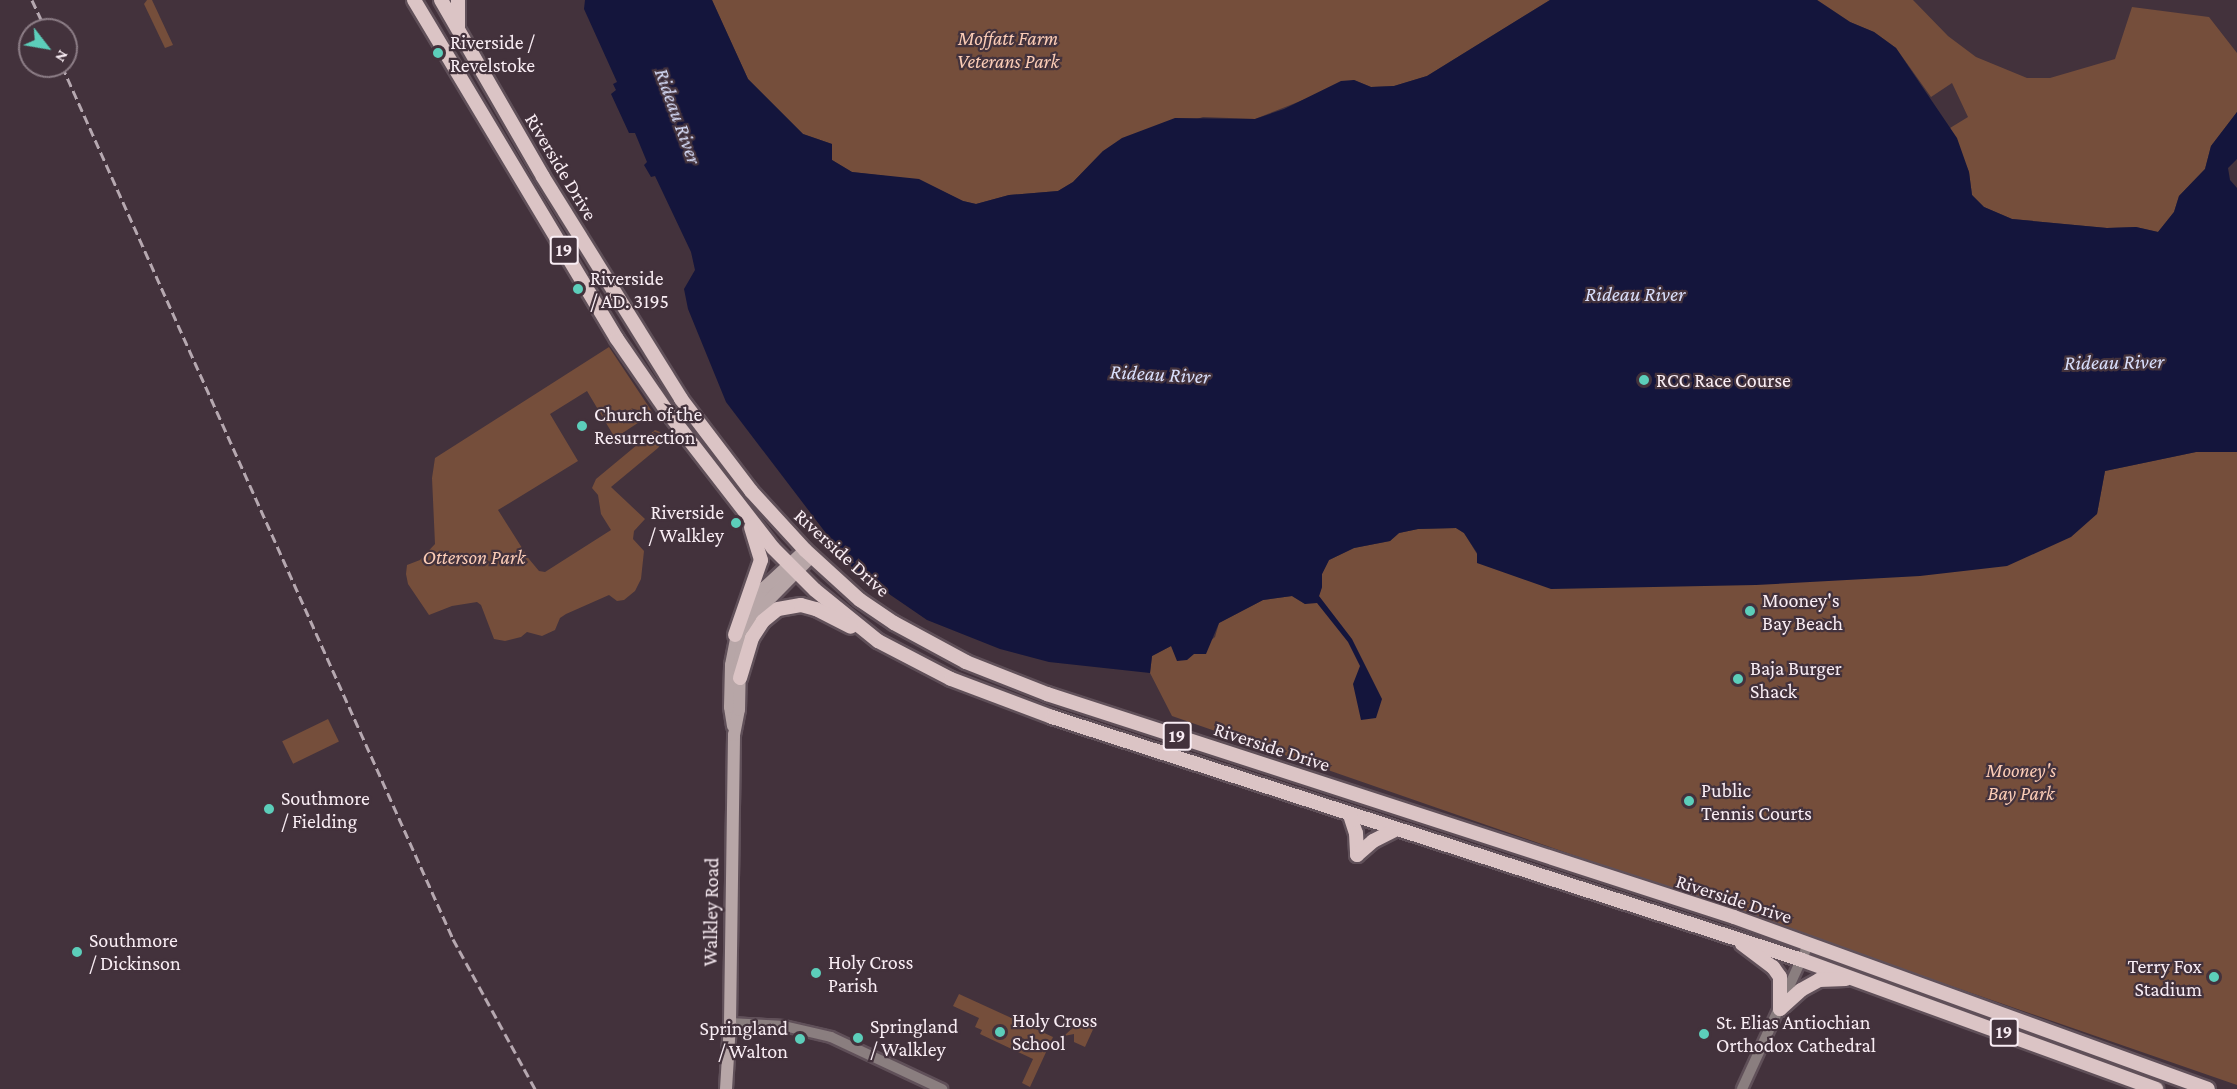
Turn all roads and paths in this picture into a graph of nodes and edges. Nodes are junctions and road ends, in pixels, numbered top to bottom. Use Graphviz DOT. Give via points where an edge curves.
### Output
graph roads {
  1 [pos="414,0"];
  2 [pos="441,0"];
  3 [pos="458,0"];
  4 [pos="458,27"];
  5 [pos="745,514"];
  6 [pos="808,554"];
  7 [pos="793,568"];
  8 [pos="735,635"];
  9 [pos="878,641"];
  10 [pos="740,678"];
  11 [pos="734,735"];
  12 [pos="1350,815"];
  13 [pos="1395,830"];
  14 [pos="1733,938"];
  15 [pos="1808,945"];
  16 [pos="1802,960"];
  17 [pos="1851,979"];
  18 [pos="1780,1009"];
  19 [pos="730,1023"];
  20 [pos="726,1089"];
  21 [pos="942,1089"];
  22 [pos="1742,1089"];
  23 [pos="2156,1089"];
  24 [pos="2208,1089"];
  1 -- 5 [label="main road, Riverside Drive / 19" via="617,339"];
  2 -- 4 [label="main road, Riverside Drive / 19"];
  3 -- 4 [label="main road"];
  4 -- 6 [label="main road, Riverside Drive / 19" via="543,177 681,399 751,491"];
  5 -- 7 [label="main road, Riverside Drive / 19"];
  5 -- 8 [label="main road" via="760,560"];
  6 -- 7 [label="main road, Walkley Road"];
  6 -- 15 [label="main road, Riverside Drive / 19" via="860,600 908,632 1016,683 1734,917"];
  7 -- 8 [label="main road, Walkley Road" via="755,599"];
  7 -- 9 [label="main road, Riverside Drive / 19"];
  7 -- 10 [label="main road, Walkley Road" via="752,620 742,645"];
  8 -- 11 [label="main road, Walkley Road" via="730,706"];
  9 -- 10 [label="main road" via="816,609 801,605 782,608 758,628"];
  9 -- 12 [label="main road, Riverside Drive / 19" via="971,688"];
  10 -- 11 [label="main road, Walkley Road"];
  11 -- 19 [label="main road, Walkley Road"];
  12 -- 13 [label="main road, Riverside Drive / 19"];
  12 -- 13 [label="main road" via="1357,855 1372,841"];
  13 -- 14 [label="main road, Riverside Drive / 19"];
  14 -- 16 [label="main road, Riverside Drive / 19"];
  14 -- 18 [label="main road" via="1773,967 1780,977"];
  15 -- 16 [label="street"];
  15 -- 24 [label="main road, Riverside Drive / 19"];
  16 -- 17 [label="main road, Riverside Drive / 19"];
  16 -- 18 [label="street"];
  17 -- 18 [label="main road" via="1819,980"];
  17 -- 23 [label="main road, Riverside Drive / 19"];
  18 -- 22 [label="street"];
  19 -- 20 [label="main road, Walkley Road"];
  19 -- 21 [label="street" via="784,1026 823,1035"];
}
